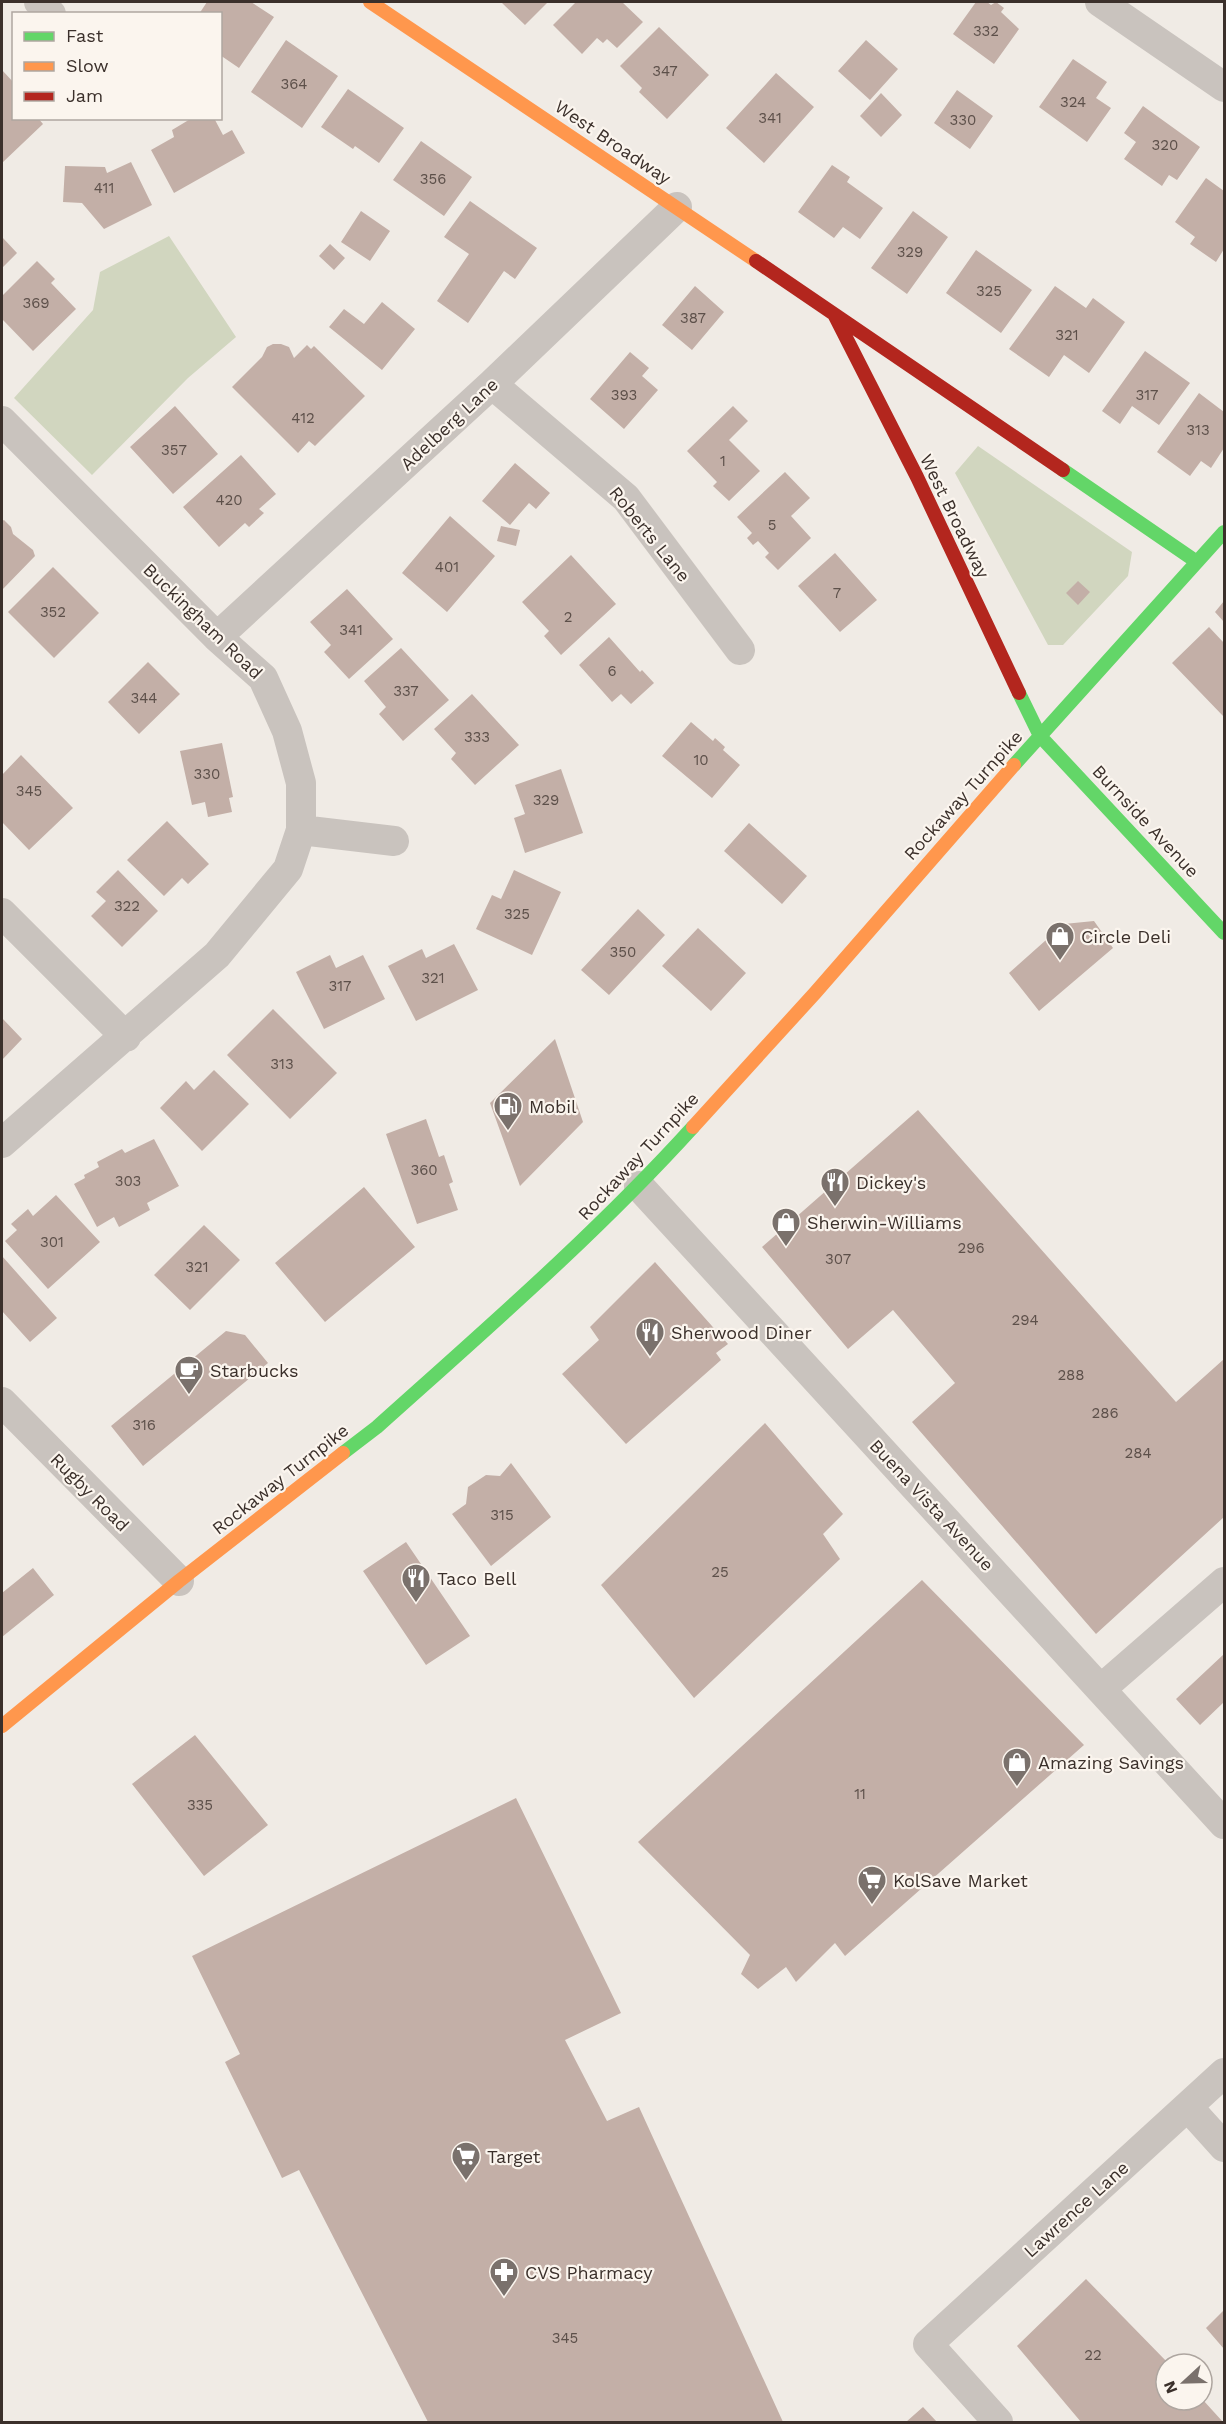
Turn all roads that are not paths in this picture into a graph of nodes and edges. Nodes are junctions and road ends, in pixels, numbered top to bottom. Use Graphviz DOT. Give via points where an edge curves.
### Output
graph roads {
  1 [pos="370,2"];
  2 [pos="1100,2"];
  3 [pos="1224,87"];
  4 [pos="677,207"];
  5 [pos="834,314"];
  6 [pos="492,384"];
  7 [pos="2,420"];
  8 [pos="1224,532"];
  9 [pos="1197,562"];
  10 [pos="217,638"];
  11 [pos="741,650"];
  12 [pos="1040,736"];
  13 [pos="301,830"];
  14 [pos="394,841"];
  15 [pos="2,913"];
  16 [pos="1224,933"];
  17 [pos="126,1037"];
  18 [pos="2,1143"];
  19 [pos="639,1186"];
  20 [pos="2,1402"];
  21 [pos="179,1581"];
  22 [pos="1224,1582"];
  23 [pos="1101,1689"];
  24 [pos="2,1726"];
  25 [pos="1224,1824"];
  26 [pos="1224,2073"];
  27 [pos="1188,2107"];
  28 [pos="1224,2147"];
  29 [pos="998,2422"];
  1 -- 4 [label="main road, West Broadway"];
  2 -- 3 [label="street"];
  4 -- 5 [label="main road, West Broadway"];
  4 -- 6 [label="street, Adelberg Lane"];
  5 -- 9 [label="main road, West Broadway"];
  5 -- 12 [label="main road, West Broadway" via="917,477"];
  6 -- 10 [label="street, Adelberg Lane"];
  6 -- 11 [label="street, Roberts Lane" via="626,498"];
  7 -- 10 [label="street, Buckingham Road"];
  8 -- 9 [label="main road, Rockaway Turnpike"];
  9 -- 12 [label="main road, Rockaway Turnpike"];
  10 -- 13 [label="street, Buckingham Road" via="263,678 287,730 301,783"];
  12 -- 16 [label="main road, Burnside Avenue"];
  12 -- 19 [label="main road, Rockaway Turnpike"];
  13 -- 14 [label="street"];
  13 -- 17 [label="street, Buckingham Road" via="288,869 217,955"];
  15 -- 17 [label="street"];
  17 -- 18 [label="street, Buckingham Road"];
  19 -- 21 [label="main road, Rockaway Turnpike" via="558,1265 377,1427"];
  19 -- 23 [label="street, Buena Vista Avenue"];
  20 -- 21 [label="street, Rugby Road"];
  21 -- 24 [label="main road, Rockaway Turnpike"];
  22 -- 23 [label="street"];
  23 -- 25 [label="street, Buena Vista Avenue"];
  26 -- 27 [label="street, Lawrence Lane"];
  27 -- 28 [label="street"];
  27 -- 29 [label="street, Lawrence Lane" via="928,2344"];
}
